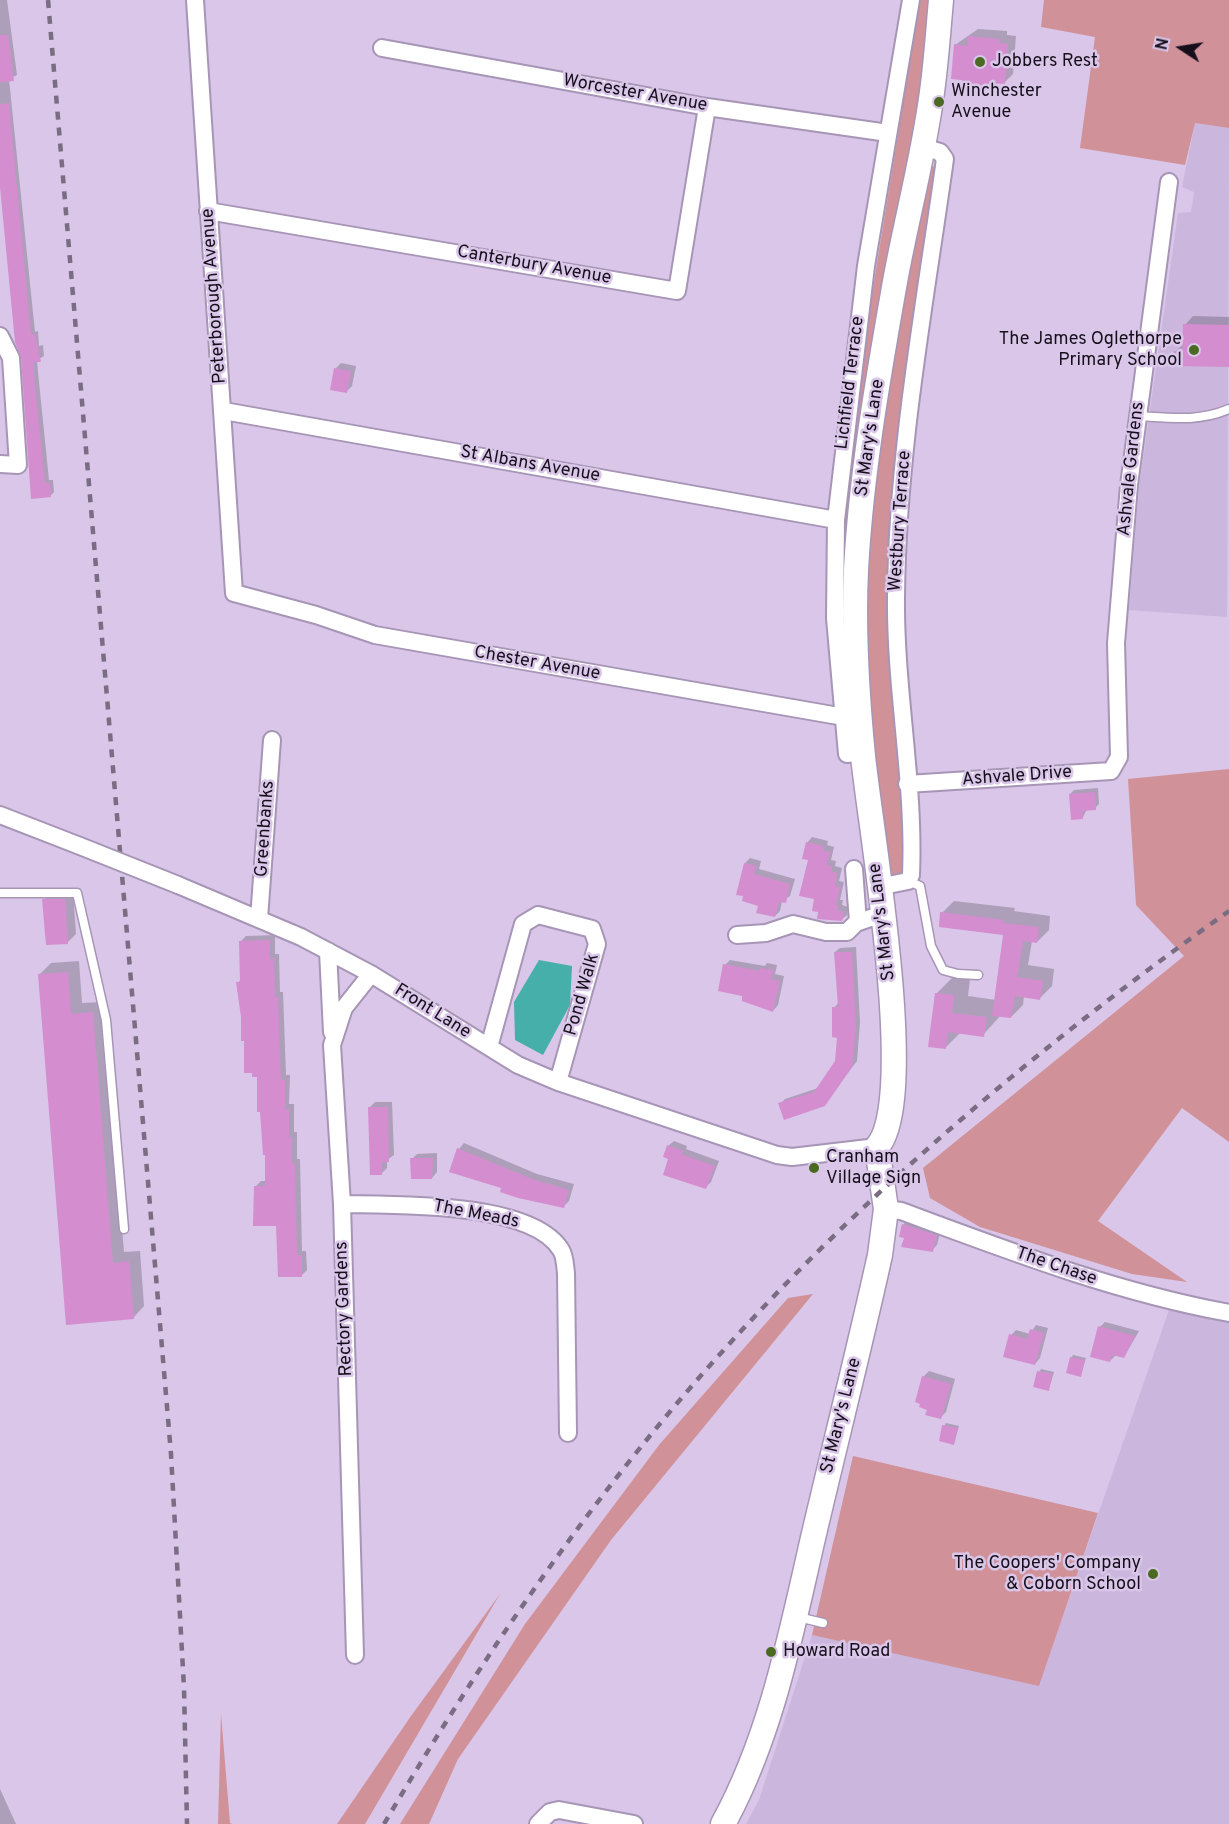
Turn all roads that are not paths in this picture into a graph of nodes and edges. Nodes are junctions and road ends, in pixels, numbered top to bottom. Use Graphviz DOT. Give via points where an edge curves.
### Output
graph roads {
  1 [pos="195,0"];
  2 [pos="911,0"];
  3 [pos="941,0"];
  4 [pos="382,48"];
  5 [pos="707,107"];
  6 [pos="888,133"];
  7 [pos="922,147"];
  8 [pos="1169,182"];
  9 [pos="208,211"];
  10 [pos="0,336"];
  11 [pos="1229,409"];
  12 [pos="224,411"];
  13 [pos="1138,416"];
  14 [pos="0,464"];
  15 [pos="836,520"];
  16 [pos="234,593"];
  17 [pos="844,717"];
  18 [pos="272,740"];
  19 [pos="862,752"];
  20 [pos="1119,757"];
  21 [pos="907,783"];
  22 [pos="0,815"];
  23 [pos="854,869"];
  24 [pos="908,881"];
  25 [pos="878,887"];
  26 [pos="0,893"];
  27 [pos="882,914"];
  28 [pos="260,919"];
  29 [pos="858,922"];
  30 [pos="737,935"];
  31 [pos="328,951"];
  32 [pos="370,974"];
  33 [pos="978,975"];
  34 [pos="332,1044"];
  35 [pos="489,1047"];
  36 [pos="558,1082"];
  37 [pos="877,1147"];
  38 [pos="342,1204"];
  39 [pos="886,1209"];
  40 [pos="124,1229"];
  41 [pos="1229,1313"];
  42 [pos="568,1434"];
  43 [pos="795,1617"];
  44 [pos="823,1623"];
  45 [pos="355,1655"];
  46 [pos="538,1824"];
  47 [pos="634,1824"];
  48 [pos="723,1824"];
  1 -- 9 [label="street, Peterborough Avenue"];
  2 -- 6 [label="street, Lichfield Terrace"];
  3 -- 7 [label="main road, St Mary's Lane"];
  4 -- 5 [label="street, Worcester Avenue"];
  5 -- 6 [label="street, Worcester Avenue"];
  5 -- 9 [label="street, Canterbury Avenue" via="677,291"];
  6 -- 15 [label="street, Lichfield Terrace" via="864,278"];
  7 -- 19 [label="main road, St Mary's Lane" via="893,292 863,492 856,571"];
  7 -- 21 [label="street, Westbury Terrace" via="940,152 945,159 902,475 896,596"];
  8 -- 13 [label="street, Ashvale Gardens"];
  9 -- 12 [label="street, Peterborough Avenue"];
  10 -- 14 [label="street" via="11,358 18,465"];
  11 -- 13 [label="lane" via="1193,420"];
  12 -- 15 [label="street, St Albans Avenue"];
  12 -- 16 [label="street, Peterborough Avenue"];
  13 -- 20 [label="street, Ashvale Gardens" via="1116,643"];
  15 -- 17 [label="street, Lichfield Terrace" via="834,618"];
  16 -- 17 [label="street, Chester Avenue" via="375,636"];
  17 -- 19 [label="street, Lichfield Terrace" via="847,754"];
  18 -- 28 [label="street, Greenbanks"];
  19 -- 25 [label="main road, St Mary's Lane"];
  20 -- 21 [label="street, Ashvale Drive" via="1111,771"];
  21 -- 24 [label="street, Westbury Terrace" via="911,868"];
  22 -- 28 [label="street, Front Lane, bridge"];
  23 -- 29 [label="street"];
  24 -- 25 [label="street"];
  24 -- 33 [label="lane" via="920,886 931,946 943,970"];
  25 -- 27 [label="main road, St Mary's Lane"];
  26 -- 40 [label="lane" via="77,893 106,1020"];
  27 -- 29 [label="street"];
  27 -- 37 [label="main road, St Mary's Lane" via="894,1054 888,1124"];
  28 -- 31 [label="street, Front Lane"];
  29 -- 30 [label="street" via="847,932 826,932 793,924 766,933"];
  31 -- 32 [label="street, Front Lane"];
  31 -- 34 [label="street"];
  32 -- 34 [label="street, Rectory Gardens" via="344,1008"];
  32 -- 35 [label="street, Front Lane"];
  34 -- 38 [label="street, Rectory Gardens"];
  35 -- 36 [label="street, Front Lane"];
  35 -- 36 [label="street, Pond Walk" via="523,924 538,915 592,929 597,944"];
  36 -- 37 [label="street, Front Lane" via="777,1155 792,1157"];
  37 -- 39 [label="main road, St Mary's Lane"];
  38 -- 42 [label="street, The Meads" via="442,1206 498,1216 540,1229 562,1251 566,1273"];
  38 -- 45 [label="street, Rectory Gardens"];
  39 -- 41 [label="street, The Chase" via="901,1211 1068,1273"];
  39 -- 43 [label="main road, St Mary's Lane" via="880,1255"];
  43 -- 44 [label="lane"];
  43 -- 48 [label="main road, St Mary's Lane" via="759,1743"];
  46 -- 47 [label="street" via="550,1812 559,1810"];
}
